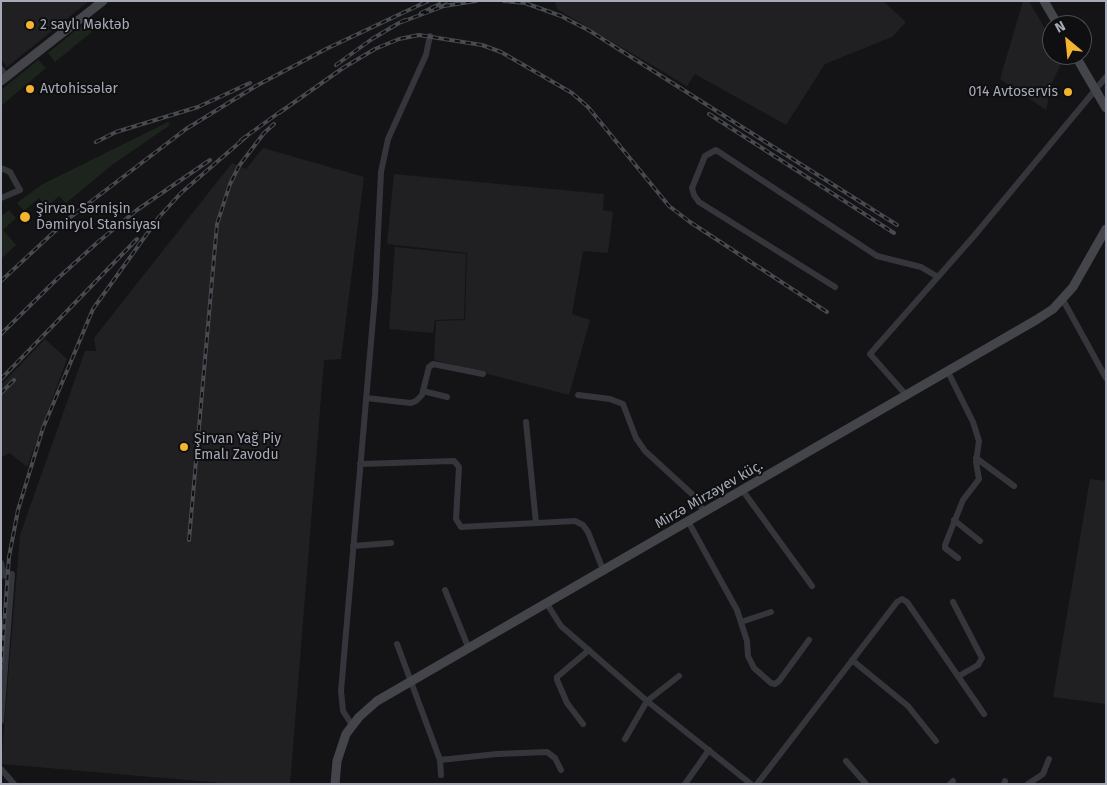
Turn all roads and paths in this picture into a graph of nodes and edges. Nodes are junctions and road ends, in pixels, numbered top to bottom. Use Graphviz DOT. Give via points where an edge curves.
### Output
graph roads {
  1 [pos="103,1"];
  2 [pos="1044,1"];
  3 [pos="1052,15"];
  4 [pos="430,36"];
  5 [pos="1081,65"];
  6 [pos="1,69"];
  7 [pos="1106,77"];
  8 [pos="4,79"];
  9 [pos="1096,90"];
  10 [pos="1106,108"];
  11 [pos="1,168"];
  12 [pos="1,198"];
  13 [pos="1106,229"];
  14 [pos="938,277"];
  15 [pos="835,287"];
  16 [pos="1063,300"];
  17 [pos="948,372"];
  18 [pos="482,374"];
  19 [pos="1106,378"];
  20 [pos="423,391"];
  21 [pos="578,395"];
  22 [pos="447,396"];
  23 [pos="907,396"];
  24 [pos="366,398"];
  25 [pos="526,422"];
  26 [pos="976,458"];
  27 [pos="360,464"];
  28 [pos="1014,486"];
  29 [pos="743,491"];
  30 [pos="705,513"];
  31 [pos="954,520"];
  32 [pos="536,523"];
  33 [pos="689,523"];
  34 [pos="980,541"];
  35 [pos="390,543"];
  36 [pos="353,546"];
  37 [pos="958,558"];
  38 [pos="1,563"];
  39 [pos="604,572"];
  40 [pos="3,575"];
  41 [pos="812,586"];
  42 [pos="445,590"];
  43 [pos="953,602"];
  44 [pos="547,604"];
  45 [pos="771,612"];
  46 [pos="741,622"];
  47 [pos="809,640"];
  48 [pos="397,644"];
  49 [pos="469,649"];
  50 [pos="590,650"];
  51 [pos="852,660"];
  52 [pos="679,676"];
  53 [pos="959,676"];
  54 [pos="409,681"];
  55 [pos="647,701"];
  56 [pos="984,714"];
  57 [pos="1,721"];
  58 [pos="583,724"];
  59 [pos="352,725"];
  60 [pos="625,739"];
  61 [pos="936,741"];
  62 [pos="709,750"];
  63 [pos="1049,759"];
  64 [pos="440,760"];
  65 [pos="846,761"];
  66 [pos="1,769"];
  67 [pos="561,770"];
  68 [pos="441,775"];
  69 [pos="14,784"];
  70 [pos="335,784"];
  71 [pos="685,784"];
  72 [pos="751,784"];
  73 [pos="757,784"];
  74 [pos="866,784"];
  75 [pos="1028,784"];
  1 -- 8 [label="main road"];
  2 -- 3 [label="main road"];
  4 -- 24 [label="street" via="426,55 392,127 384,157"];
  5 -- 9 [label="main road"];
  6 -- 8 [label="street"];
  7 -- 9 [label="street"];
  9 -- 10 [label="main road"];
  9 -- 14 [label="street"];
  11 -- 12 [label="street" via="10,172 20,190"];
  13 -- 16 [label="main road, Mirzə Mirzəyev küç." via="1082,274"];
  14 -- 15 [label="street" via="921,267 877,256 716,150 710,151 692,188 699,202"];
  14 -- 23 [label="street" via="870,354"];
  16 -- 17 [label="main road, Mirzə Mirzəyev küç." via="1036,320"];
  16 -- 19 [label="street"];
  17 -- 23 [label="main road, Mirzə Mirzəyev küç."];
  17 -- 26 [label="street" via="978,435"];
  18 -- 20 [label="street" via="433,364 429,366"];
  20 -- 22 [label="street"];
  20 -- 24 [label="street" via="420,399 411,403"];
  21 -- 30 [label="street" via="624,404 636,438 645,451"];
  23 -- 29 [label="main road, Mirzə Mirzəyev küç."];
  24 -- 27 [label="street"];
  25 -- 32 [label="street"];
  26 -- 28 [label="street"];
  26 -- 31 [label="street" via="979,479 963,500"];
  27 -- 32 [label="street" via="454,461 459,467 458,524 465,528"];
  27 -- 36 [label="street"];
  29 -- 30 [label="main road, Mirzə Mirzəyev küç."];
  29 -- 41 [label="street"];
  30 -- 33 [label="main road, Mirzə Mirzəyev küç."];
  31 -- 34 [label="street"];
  31 -- 37 [label="street" via="945,548"];
  32 -- 39 [label="street" via="575,521 583,525"];
  33 -- 39 [label="main road, Mirzə Mirzəyev küç."];
  33 -- 46 [label="street" via="727,589"];
  35 -- 36 [label="street"];
  36 -- 59 [label="street" via="341,691 344,710"];
  38 -- 40 [label="street"];
  39 -- 44 [label="main road, Mirzə Mirzəyev küç."];
  40 -- 57 [label="street" via="12,574"];
  42 -- 49 [label="street"];
  43 -- 53 [label="street" via="982,658 978,665"];
  44 -- 49 [label="main road, Mirzə Mirzəyev küç."];
  44 -- 50 [label="street" via="561,626"];
  45 -- 46 [label="street"];
  46 -- 47 [label="street" via="750,663 771,683 779,681"];
  48 -- 54 [label="street"];
  49 -- 54 [label="main road, Mirzə Mirzəyev küç."];
  50 -- 55 [label="street"];
  50 -- 58 [label="street" via="556,680 566,703"];
  51 -- 53 [label="street" via="902,599"];
  51 -- 61 [label="street" via="908,706"];
  51 -- 73 [label="street"];
  52 -- 55 [label="street"];
  53 -- 56 [label="street"];
  54 -- 59 [label="main road, Mirzə Mirzəyev küç." via="377,701"];
  54 -- 64 [label="street"];
  55 -- 60 [label="street"];
  55 -- 62 [label="street"];
  59 -- 70 [label="main road, Mirzə Mirzəyev küç." via="341,747"];
  62 -- 71 [label="street"];
  62 -- 72 [label="street"];
  63 -- 75 [label="street" via="1043,774"];
  64 -- 67 [label="street" via="547,752 555,758"];
  64 -- 68 [label="street"];
  65 -- 74 [label="street"];
  66 -- 69 [label="street"];
}
